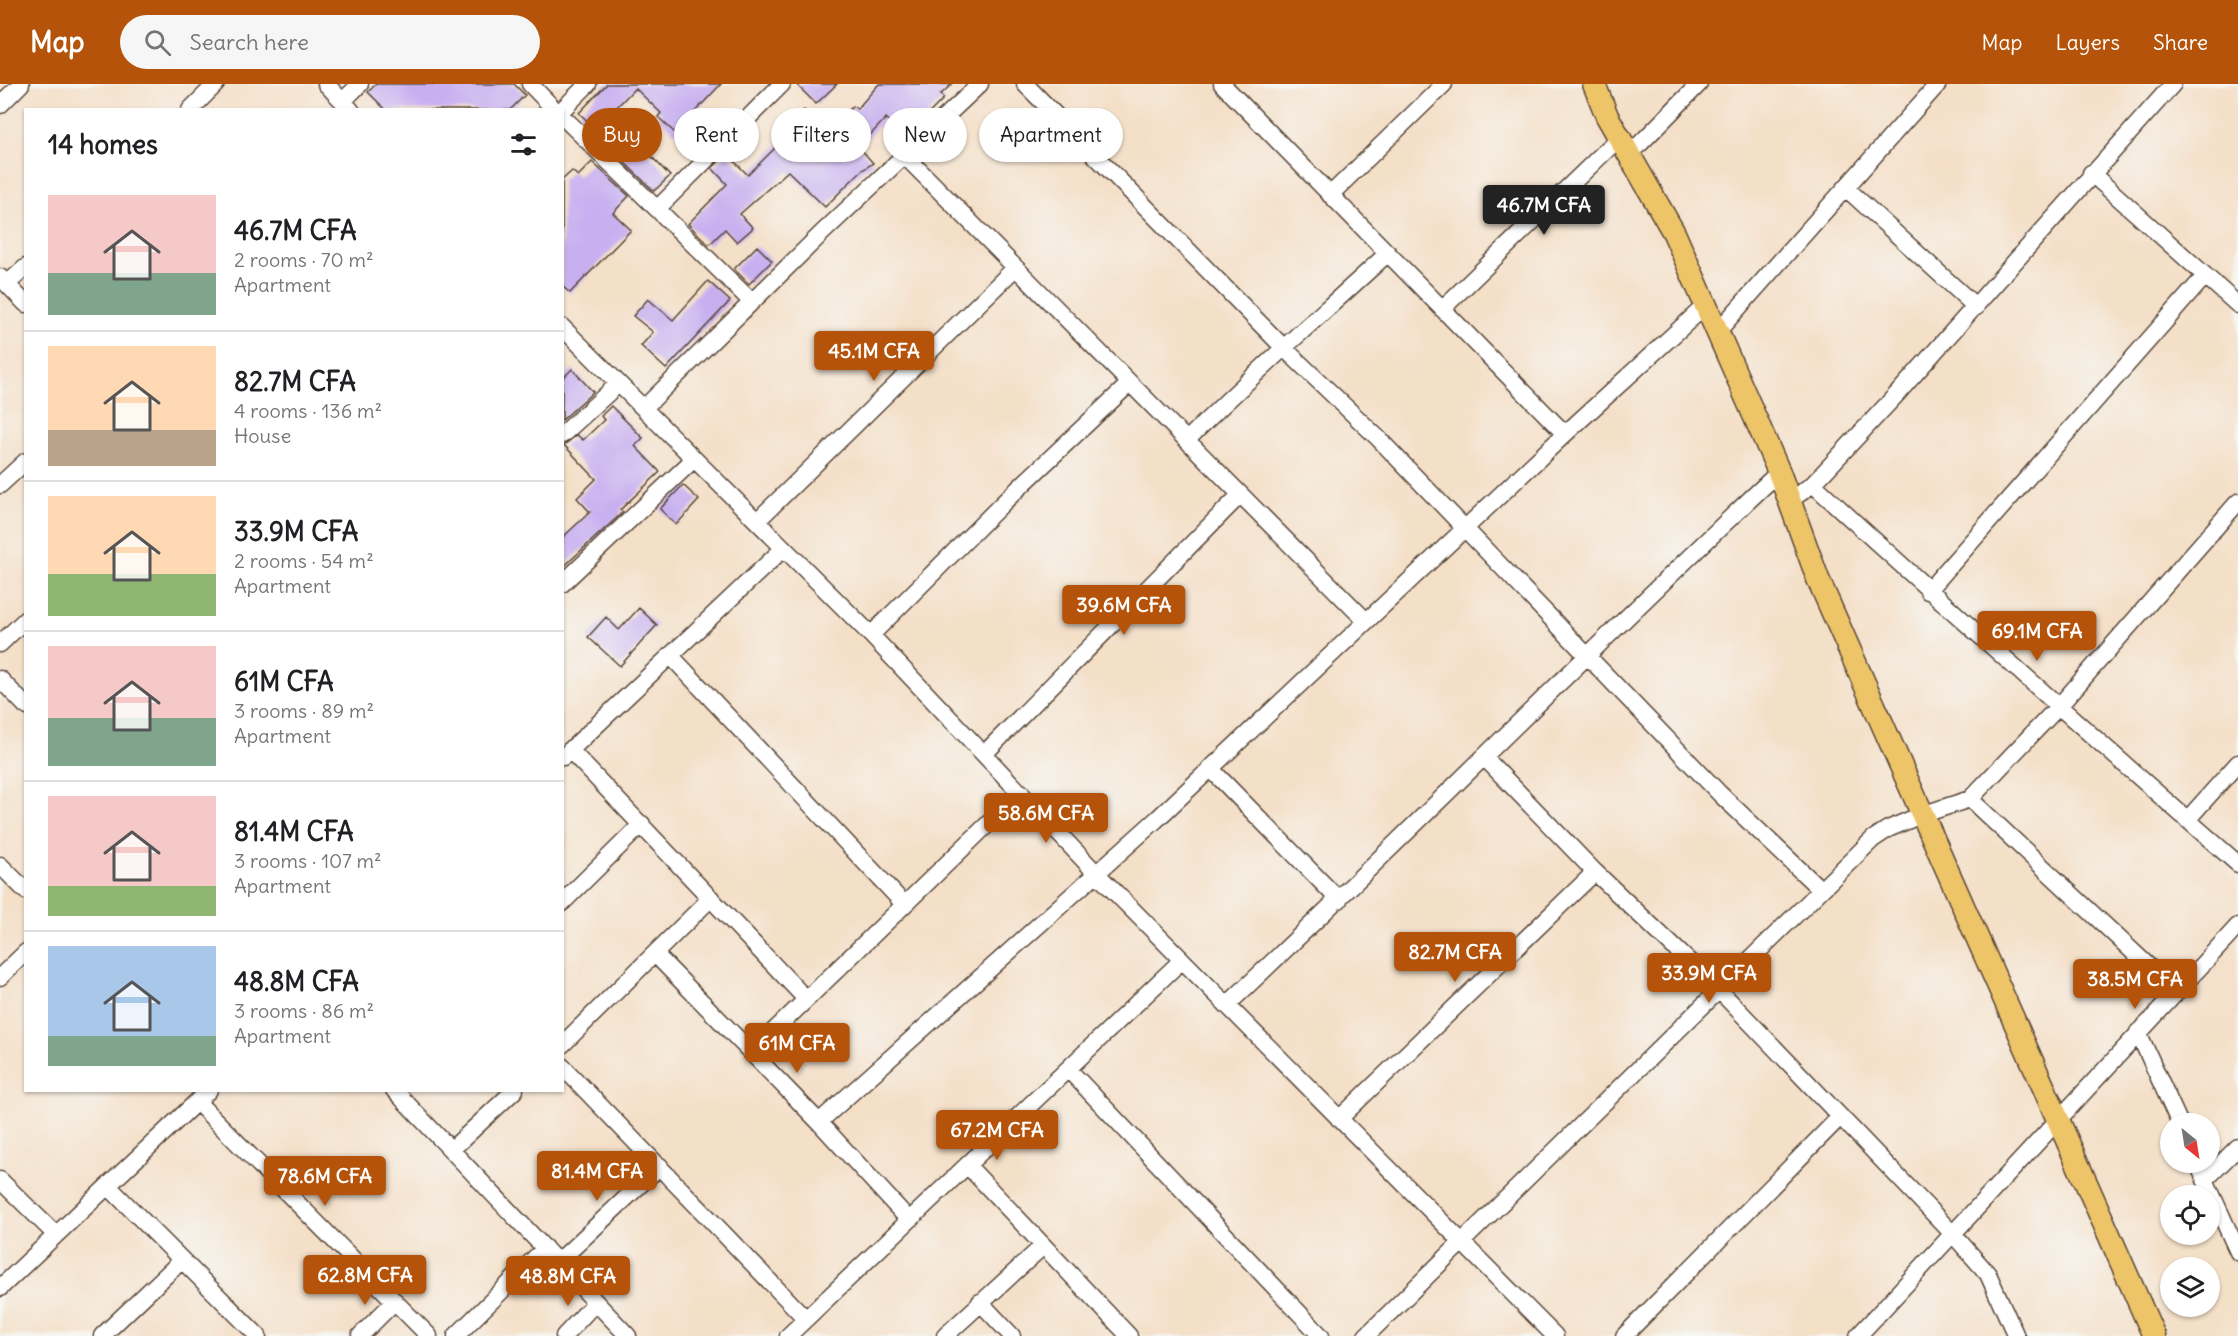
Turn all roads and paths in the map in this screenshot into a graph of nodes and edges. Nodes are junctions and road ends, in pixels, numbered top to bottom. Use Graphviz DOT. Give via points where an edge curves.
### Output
graph roads {
  1 [pos="21,84"];
  2 [pos="216,84"];
  3 [pos="326,84"];
  4 [pos="360,84"];
  5 [pos="530,84"];
  6 [pos="588,84"];
  7 [pos="782,84"];
  8 [pos="980,84"];
  9 [pos="1025,84"];
  10 [pos="1222,84"];
  11 [pos="1444,84"];
  12 [pos="1594,84"];
  13 [pos="1699,84"];
  14 [pos="1938,84"];
  15 [pos="2173,84"];
  16 [pos="0,105"];
  17 [pos="347,105"];
  18 [pos="192,108"];
  19 [pos="553,108"];
  20 [pos="564,108"];
  21 [pos="954,108"];
  22 [pos="564,118"];
  23 [pos="1624,146"];
  24 [pos="896,162"];
  25 [pos="912,162"];
  26 [pos="2091,173"];
  27 [pos="1847,189"];
  28 [pos="1330,195"];
  29 [pos="658,208"];
  30 [pos="1388,253"];
  31 [pos="24,268"];
  32 [pos="1015,268"];
  33 [pos="2205,276"];
  34 [pos="3,281"];
  35 [pos="24,302"];
  36 [pos="752,302"];
  37 [pos="1706,305"];
  38 [pos="2238,305"];
  39 [pos="1976,307"];
  40 [pos="1442,309"];
  41 [pos="564,329"];
  42 [pos="1718,331"];
  43 [pos="1285,349"];
  44 [pos="618,384"];
  45 [pos="1129,384"];
  46 [pos="644,408"];
  47 [pos="564,433"];
  48 [pos="1565,434"];
  49 [pos="1186,440"];
  50 [pos="693,460"];
  51 [pos="24,461"];
  52 [pos="1779,472"];
  53 [pos="3,475"];
  54 [pos="1813,484"];
  55 [pos="1239,496"];
  56 [pos="1789,501"];
  57 [pos="2238,502"];
  58 [pos="758,521"];
  59 [pos="1465,529"];
  60 [pos="784,548"];
  61 [pos="564,582"];
  62 [pos="1928,591"];
  63 [pos="24,621"];
  64 [pos="1366,621"];
  65 [pos="871,635"];
  66 [pos="0,645"];
  67 [pos="670,655"];
  68 [pos="1586,656"];
  69 [pos="0,679"];
  70 [pos="24,704"];
  71 [pos="2060,705"];
  72 [pos="985,753"];
  73 [pos="566,754"];
  74 [pos="1484,757"];
  75 [pos="2238,764"];
  76 [pos="1210,768"];
  77 [pos="1021,792"];
  78 [pos="1970,799"];
  79 [pos="1921,815"];
  80 [pos="2187,820"];
  81 [pos="642,824"];
  82 [pos="2238,864"];
  83 [pos="0,865"];
  84 [pos="1595,872"];
  85 [pos="1096,873"];
  86 [pos="24,889"];
  87 [pos="1820,890"];
  88 [pos="711,898"];
  89 [pos="1339,900"];
  90 [pos="564,901"];
  91 [pos="904,904"];
  92 [pos="2238,926"];
  93 [pos="24,954"];
  94 [pos="656,955"];
  95 [pos="1182,960"];
  96 [pos="0,977"];
  97 [pos="1720,991"];
  98 [pos="2176,993"];
  99 [pos="806,999"];
  100 [pos="1227,1005"];
  101 [pos="2138,1032"];
  102 [pos="564,1044"];
  103 [pos="752,1052"];
  104 [pos="564,1068"];
  105 [pos="1068,1069"];
  106 [pos="396,1092"];
  107 [pos="513,1092"];
  108 [pos="203,1096"];
  109 [pos="2175,1113"];
  110 [pos="1840,1117"];
  111 [pos="2058,1118"];
  112 [pos="1339,1119"];
  113 [pos="819,1122"];
  114 [pos="2238,1147"];
  115 [pos="453,1149"];
  116 [pos="660,1166"];
  117 [pos="966,1166"];
  118 [pos="2202,1173"];
  119 [pos="0,1180"];
  120 [pos="2205,1180"];
  121 [pos="108,1186"];
  122 [pos="909,1220"];
  123 [pos="1952,1233"];
  124 [pos="56,1235"];
  125 [pos="1462,1245"];
  126 [pos="1043,1246"];
  127 [pos="545,1248"];
  128 [pos="2238,1252"];
  129 [pos="182,1260"];
  130 [pos="558,1262"];
  131 [pos="0,1288"];
  132 [pos="395,1301"];
  133 [pos="596,1302"];
  134 [pos="980,1302"];
  135 [pos="806,1319"];
  136 [pos="102,1336"];
  137 [pos="258,1336"];
  138 [pos="360,1336"];
  139 [pos="429,1336"];
  140 [pos="456,1336"];
  141 [pos="564,1336"];
  142 [pos="628,1336"];
  143 [pos="788,1336"];
  144 [pos="945,1336"];
  145 [pos="1012,1336"];
  146 [pos="1129,1336"];
  147 [pos="1321,1336"];
  148 [pos="1366,1336"];
  149 [pos="1555,1336"];
  150 [pos="1623,1336"];
  151 [pos="1858,1336"];
  152 [pos="2016,1336"];
  153 [pos="2154,1336"];
  1 -- 16 [label="street"];
  2 -- 18 [label="street"];
  3 -- 17 [label="street"];
  4 -- 17 [label="street"];
  5 -- 19 [label="street"];
  6 -- 20 [label="street"];
  7 -- 29 [label="street"];
  8 -- 21 [label="street"];
  9 -- 43 [label="street"];
  10 -- 28 [label="street"];
  11 -- 28 [label="street"];
  12 -- 23 [label="main road"];
  13 -- 23 [label="street"];
  14 -- 27 [label="street"];
  15 -- 26 [label="street"];
  22 -- 29 [label="street"];
  23 -- 37 [label="main road" via="1674,233"];
  23 -- 40 [label="street"];
  24 -- 36 [label="street"];
  25 -- 32 [label="street"];
  26 -- 33 [label="street"];
  26 -- 39 [label="street"];
  27 -- 39 [label="street"];
  27 -- 42 [label="street"];
  28 -- 30 [label="street"];
  29 -- 36 [label="street"];
  30 -- 40 [label="street"];
  30 -- 43 [label="street"];
  31 -- 34 [label="street"];
  32 -- 45 [label="street"];
  32 -- 58 [label="street"];
  33 -- 38 [label="street"];
  33 -- 62 [label="street"];
  34 -- 35 [label="street"];
  36 -- 46 [label="street"];
  37 -- 42 [label="main road"];
  37 -- 48 [label="street"];
  39 -- 54 [label="street"];
  40 -- 48 [label="street"];
  41 -- 44 [label="street"];
  42 -- 52 [label="main road"];
  43 -- 49 [label="street"];
  43 -- 59 [label="street"];
  44 -- 46 [label="street"];
  44 -- 47 [label="street"];
  45 -- 49 [label="street"];
  45 -- 65 [label="street"];
  46 -- 50 [label="street"];
  48 -- 59 [label="street"];
  49 -- 55 [label="street"];
  50 -- 58 [label="street"];
  50 -- 61 [label="street"];
  51 -- 53 [label="street"];
  52 -- 56 [label="main road"];
  52 -- 68 [label="street"];
  54 -- 56 [label="street"];
  54 -- 62 [label="street"];
  55 -- 64 [label="street"];
  55 -- 72 [label="street"];
  56 -- 79 [label="main road" via="1818,579"];
  57 -- 71 [label="street"];
  58 -- 60 [label="street"];
  59 -- 64 [label="street"];
  59 -- 68 [label="street"];
  60 -- 65 [label="street"];
  60 -- 67 [label="street"];
  62 -- 71 [label="street"];
  63 -- 66 [label="street"];
  64 -- 76 [label="street"];
  65 -- 72 [label="street"];
  67 -- 73 [label="street"];
  67 -- 91 [label="street"];
  68 -- 74 [label="street"];
  68 -- 87 [label="street"];
  69 -- 70 [label="street"];
  71 -- 78 [label="street"];
  71 -- 80 [label="street"];
  72 -- 77 [label="street"];
  73 -- 81 [label="street"];
  74 -- 84 [label="street"];
  74 -- 89 [label="street"];
  75 -- 80 [label="street"];
  76 -- 85 [label="street"];
  76 -- 89 [label="street"];
  77 -- 85 [label="street"];
  77 -- 91 [label="street"];
  78 -- 79 [label="street"];
  78 -- 98 [label="street"];
  79 -- 87 [label="street" via="1873,839"];
  79 -- 111 [label="main road"];
  80 -- 82 [label="street"];
  81 -- 88 [label="street"];
  81 -- 90 [label="street"];
  83 -- 86 [label="street"];
  84 -- 97 [label="street"];
  84 -- 112 [label="street"];
  85 -- 95 [label="street"];
  85 -- 113 [label="street"];
  87 -- 97 [label="street"];
  88 -- 94 [label="street"];
  88 -- 99 [label="street"];
  89 -- 100 [label="street"];
  91 -- 99 [label="street"];
  92 -- 98 [label="street"];
  93 -- 96 [label="street"];
  94 -- 102 [label="street"];
  94 -- 103 [label="street"];
  95 -- 100 [label="street"];
  95 -- 105 [label="street"];
  97 -- 110 [label="street"];
  97 -- 125 [label="street"];
  98 -- 101 [label="street"];
  99 -- 103 [label="street"];
  100 -- 112 [label="street"];
  101 -- 109 [label="street"];
  101 -- 111 [label="street"];
  103 -- 113 [label="street"];
  104 -- 116 [label="street"];
  105 -- 117 [label="street"];
  105 -- 147 [label="street"];
  106 -- 115 [label="street"];
  107 -- 115 [label="street"];
  108 -- 121 [label="street"];
  108 -- 132 [label="street"];
  110 -- 123 [label="street"];
  110 -- 150 [label="street"];
  111 -- 123 [label="street"];
  111 -- 153 [label="main road"];
  112 -- 125 [label="street"];
  113 -- 122 [label="street"];
  114 -- 120 [label="street"];
  115 -- 127 [label="street"];
  116 -- 130 [label="street"];
  116 -- 135 [label="street"];
  117 -- 122 [label="street"];
  117 -- 126 [label="street"];
  118 -- 120 [label="street"];
  119 -- 124 [label="street"];
  120 -- 128 [label="street"];
  121 -- 124 [label="street"];
  121 -- 129 [label="street"];
  122 -- 135 [label="street"];
  123 -- 151 [label="street"];
  123 -- 152 [label="street" via="1988,1274"];
  124 -- 131 [label="street"];
  125 -- 148 [label="street"];
  125 -- 149 [label="street"];
  126 -- 134 [label="street"];
  126 -- 146 [label="street"];
  127 -- 130 [label="street"];
  127 -- 140 [label="street"];
  129 -- 136 [label="street"];
  129 -- 137 [label="street"];
  130 -- 133 [label="street"];
  132 -- 138 [label="street"];
  132 -- 139 [label="street"];
  133 -- 141 [label="street"];
  133 -- 142 [label="street"];
  134 -- 144 [label="street"];
  134 -- 145 [label="street"];
  135 -- 143 [label="street"];
}
